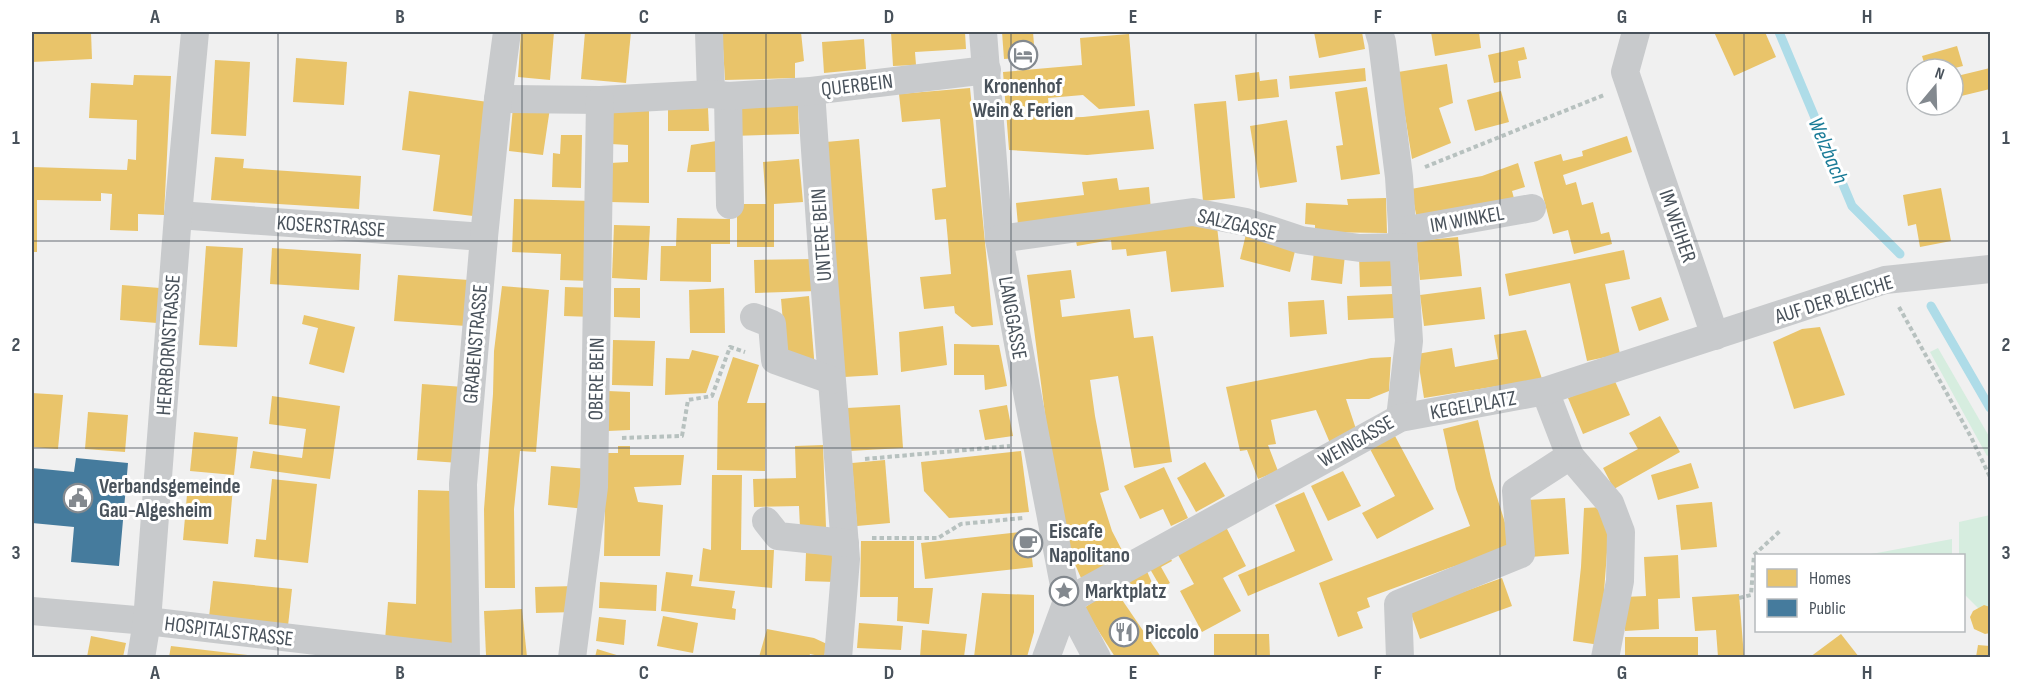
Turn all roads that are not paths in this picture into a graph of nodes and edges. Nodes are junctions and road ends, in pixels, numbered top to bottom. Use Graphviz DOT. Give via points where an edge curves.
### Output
graph roads {
  1 [pos="195,32"];
  2 [pos="507,32"];
  3 [pos="709,32"];
  4 [pos="983,32"];
  5 [pos="1379,32"];
  6 [pos="1636,32"];
  7 [pos="987,70"];
  8 [pos="811,91"];
  9 [pos="719,95"];
  10 [pos="498,99"];
  11 [pos="600,100"];
  12 [pos="730,206"];
  13 [pos="1532,208"];
  14 [pos="178,215"];
  15 [pos="484,237"];
  16 [pos="999,239"];
  17 [pos="1402,239"];
  18 [pos="1990,269"];
  19 [pos="754,317"];
  20 [pos="1715,336"];
  21 [pos="831,380"];
  22 [pos="1545,391"];
  23 [pos="1400,418"];
  24 [pos="1570,456"];
  25 [pos="766,521"];
  26 [pos="845,541"];
  27 [pos="1066,601"];
  28 [pos="32,611"];
  29 [pos="147,621"];
  30 [pos="141,657"];
  31 [pos="461,657"];
  32 [pos="466,657"];
  33 [pos="572,657"];
  34 [pos="838,657"];
  35 [pos="1046,657"];
  36 [pos="1097,657"];
  37 [pos="1400,657"];
  38 [pos="1605,657"];
  1 -- 14 [label="street, HERRBORNSTRASSE"];
  2 -- 10 [label="street, GRABENSTRASSE"];
  3 -- 9 [label="street"];
  4 -- 7 [label="street, LANGGASSE"];
  5 -- 17 [label="street, WEINGASSE" via="1399,177"];
  6 -- 20 [label="street, IM WEIHER" via="1625,72"];
  7 -- 8 [label="street, QUERBEIN"];
  7 -- 16 [label="street, LANGGASSE"];
  8 -- 9 [label="street, QUERBEIN"];
  8 -- 21 [label="street, UNTERE BEIN"];
  9 -- 11 [label="street, QUERBEIN"];
  9 -- 12 [label="street"];
  10 -- 11 [label="street, QUERBEIN"];
  10 -- 15 [label="street, GRABENSTRASSE"];
  11 -- 33 [label="street, OBERE BEIN" via="594,487"];
  13 -- 17 [label="street, IM WINKEL"];
  14 -- 15 [label="street, KOSERSTRASSE"];
  14 -- 29 [label="street, HERRBORNSTRASSE"];
  15 -- 32 [label="street, GRABENSTRASSE" via="463,484"];
  16 -- 17 [label="street, SALZGASSE" via="1193,212 1246,222 1301,240 1360,248"];
  16 -- 27 [label="street, LANGGASSE"];
  17 -- 23 [label="street, WEINGASSE" via="1409,340"];
  18 -- 20 [label="street, AUF DER BLEICHE" via="1885,280"];
  19 -- 21 [label="street" via="772,324 775,360"];
  20 -- 22 [label="street, KEGELPLATZ"];
  21 -- 26 [label="street, UNTERE BEIN"];
  22 -- 23 [label="street, KEGELPLATZ"];
  22 -- 24 [label="street, KEGELPLATZ"];
  23 -- 27 [label="street, WEINGASSE"];
  24 -- 37 [label="street" via="1516,491 1521,554 1398,604"];
  24 -- 38 [label="street, KEGELPLATZ" via="1610,503 1621,532 1620,581"];
  25 -- 26 [label="street" via="778,536"];
  26 -- 34 [label="street, UNTERE BEIN"];
  27 -- 35 [label="street"];
  27 -- 36 [label="street"];
  28 -- 29 [label="street, HOSPITALSTRASSE"];
  29 -- 30 [label="street, HERRBORNSTRASSE"];
  29 -- 31 [label="street, HOSPITALSTRASSE"];
}
